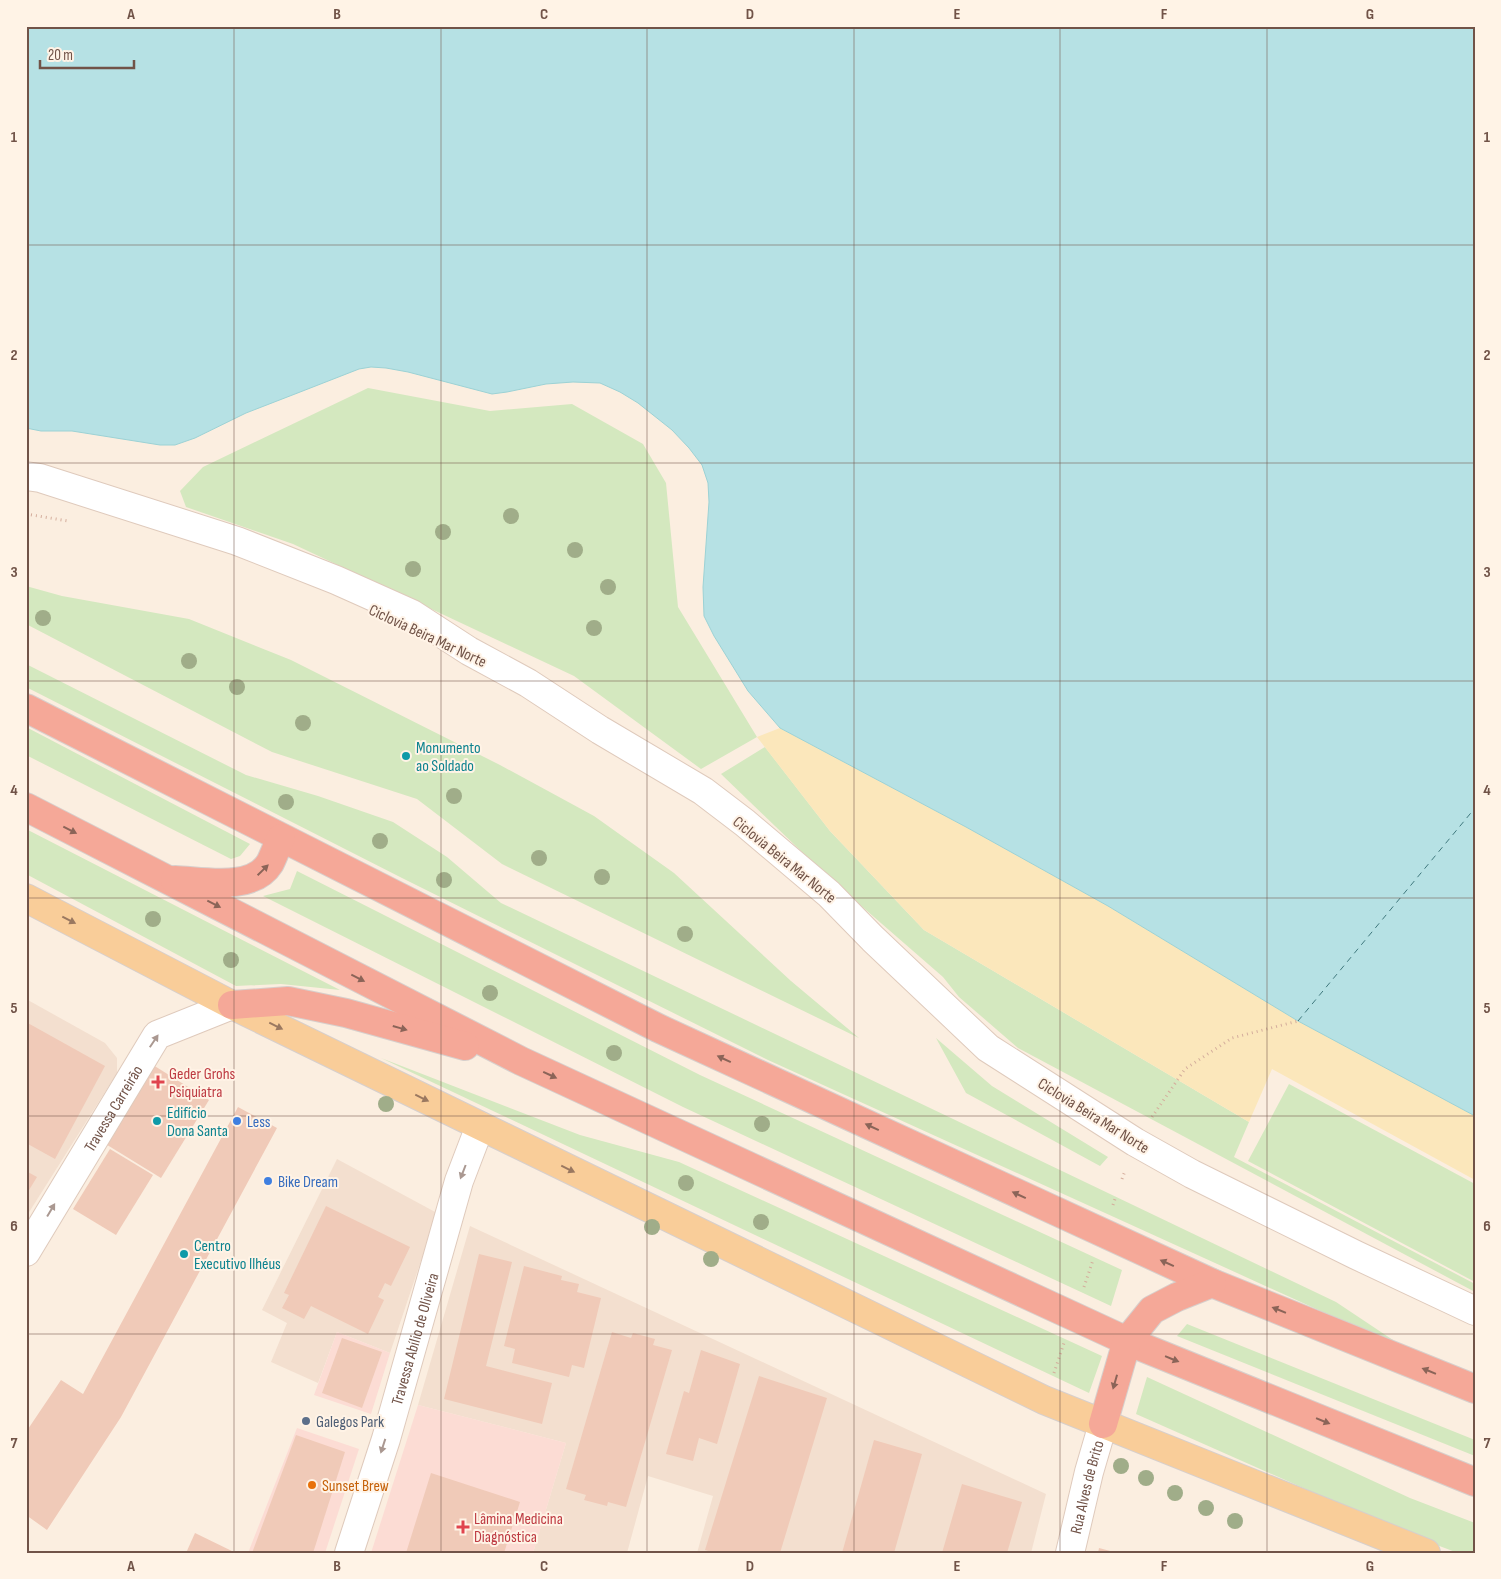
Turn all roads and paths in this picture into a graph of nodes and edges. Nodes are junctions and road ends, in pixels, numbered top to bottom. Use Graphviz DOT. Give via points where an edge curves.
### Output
graph roads {
  1 [pos="26,476"];
  2 [pos="26,514"];
  3 [pos="76,522"];
  4 [pos="26,708"];
  5 [pos="26,807"];
  6 [pos="281,838"];
  7 [pos="166,879"];
  8 [pos="26,898"];
  9 [pos="232,1005"];
  10 [pos="1298,1021"];
  11 [pos="521,1062"];
  12 [pos="480,1126"];
  13 [pos="1135,1142"];
  14 [pos="1126,1170"];
  15 [pos="1122,1179"];
  16 [pos="26,1252"];
  17 [pos="1094,1257"];
  18 [pos="1212,1283"];
  19 [pos="1082,1293"];
  20 [pos="1475,1311"];
  21 [pos="1066,1339"];
  22 [pos="1127,1341"];
  23 [pos="1052,1376"];
  24 [pos="1475,1389"];
  25 [pos="1103,1424"];
  26 [pos="1475,1482"];
  27 [pos="349,1553"];
  28 [pos="1070,1553"];
  29 [pos="1426,1553"];
  1 -- 13 [label="street" via="237,541 336,580 412,614 469,651 528,683 600,730 703,790 829,894 988,1048"];
  2 -- 3 [label="path"];
  4 -- 6 [label="highway"];
  5 -- 7 [label="highway, one-way"];
  7 -- 6 [label="highway, one-way" via="237,882 256,877 269,864"];
  18 -- 6 [label="highway, one-way" via="658,1028"];
  7 -- 11 [label="highway, one-way"];
  8 -- 9 [label="main road, one-way"];
  9 -- 11 [label="highway, one-way" via="288,1001 346,1012"];
  9 -- 12 [label="main road, one-way"];
  16 -- 9 [label="street, Travessa Carreirão, one-way" via="157,1035"];
  10 -- 13 [label="path" via="1232,1038 1185,1069"];
  11 -- 22 [label="highway, one-way"];
  12 -- 25 [label="main road, one-way" via="1027,1392"];
  12 -- 27 [label="street, Travessa Abílio de Oliveira, one-way" via="459,1181 386,1439"];
  13 -- 20 [label="street" via="1192,1174"];
  14 -- 15 [label="path"];
  17 -- 19 [label="path"];
  18 -- 22 [label="highway" via="1152,1310"];
  24 -- 18 [label="highway, one-way"];
  21 -- 23 [label="path"];
  22 -- 25 [label="highway, one-way"];
  22 -- 26 [label="highway, one-way"];
  25 -- 28 [label="street, Rua Alves de Brito"];
  25 -- 29 [label="main road"];
}
